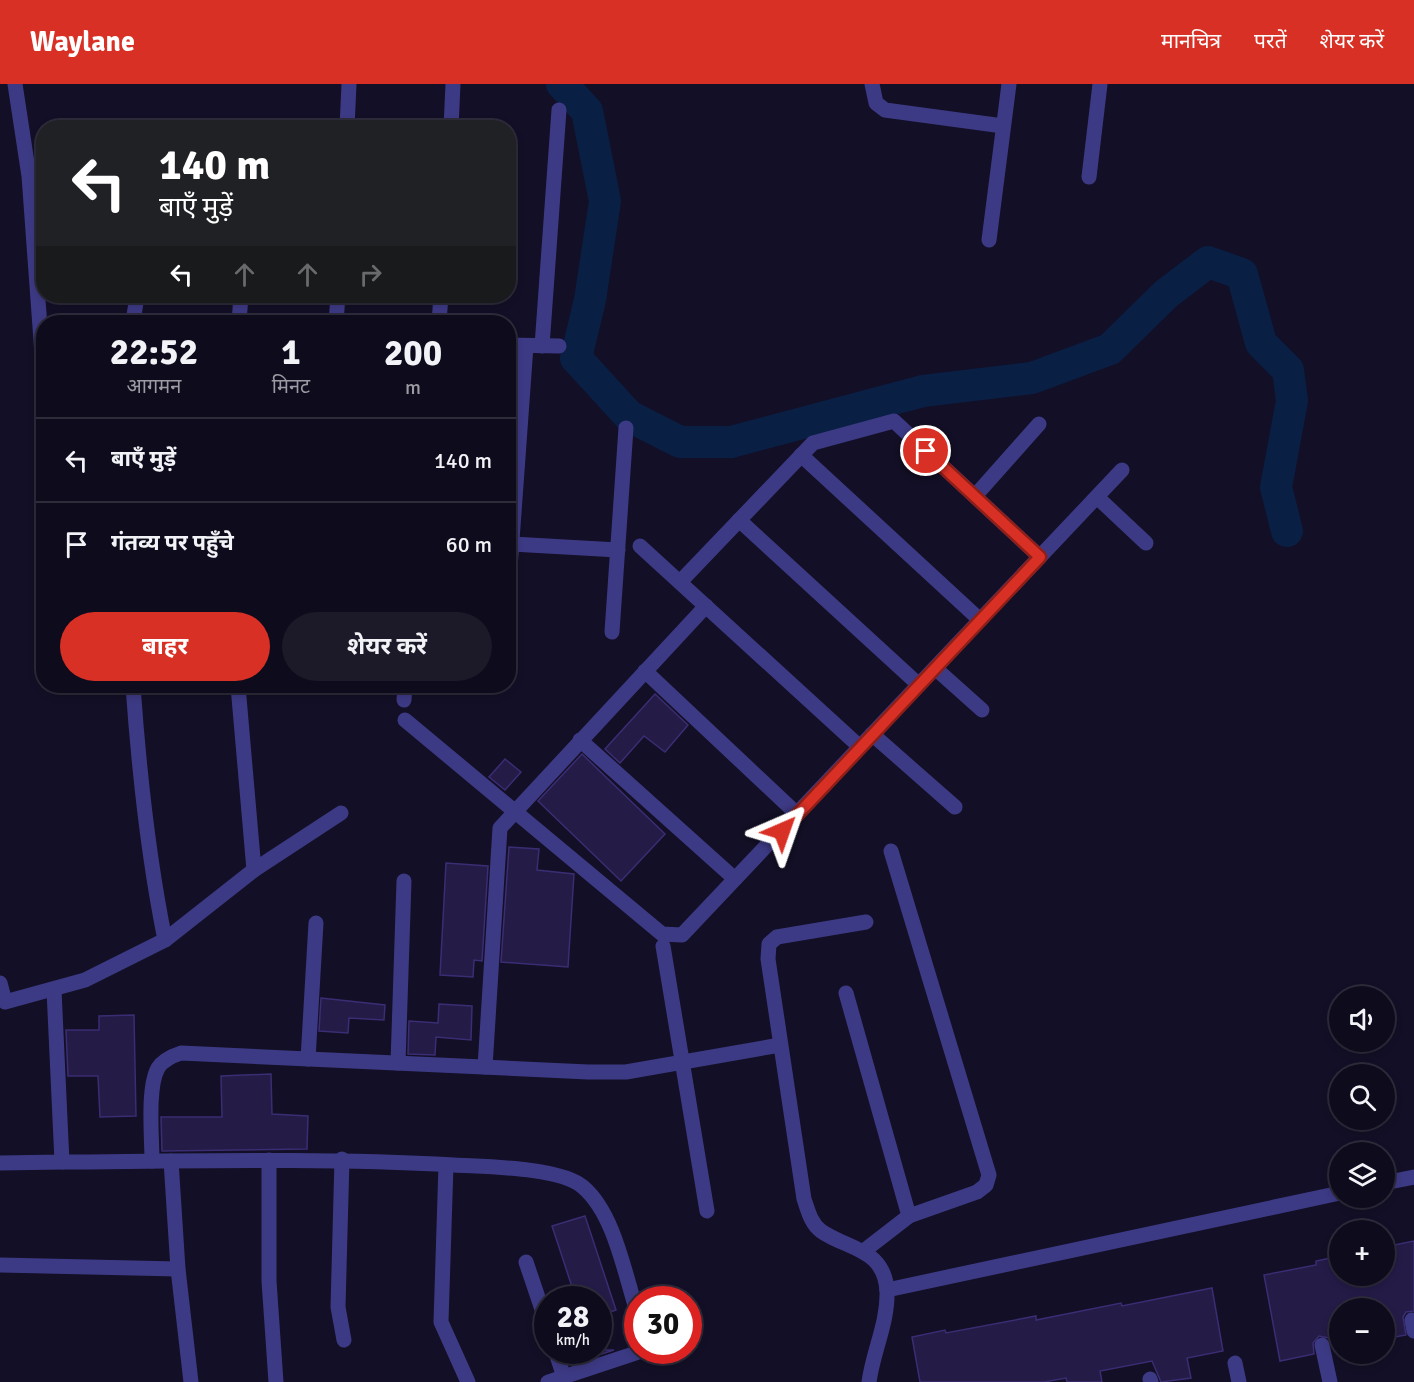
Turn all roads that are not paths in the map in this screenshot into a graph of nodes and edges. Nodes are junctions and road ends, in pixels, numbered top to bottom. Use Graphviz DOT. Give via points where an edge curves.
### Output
graph roads {
  1 [pos="15,84"];
  2 [pos="350,84"];
  3 [pos="453,84"];
  4 [pos="872,84"];
  5 [pos="1009,84"];
  6 [pos="1100,84"];
  7 [pos="560,110"];
  8 [pos="348,120"];
  9 [pos="451,120"];
  10 [pos="1003,126"];
  11 [pos="1089,177"];
  12 [pos="989,240"];
  13 [pos="36,272"];
  14 [pos="516,345"];
  15 [pos="526,346"];
  16 [pos="542,346"];
  17 [pos="559,346"];
  18 [pos="1039,424"];
  19 [pos="626,428"];
  20 [pos="801,455"];
  21 [pos="1122,470"];
  22 [pos="516,487"];
  23 [pos="975,496"];
  24 [pos="1097,496"];
  25 [pos="739,520"];
  26 [pos="1146,543"];
  27 [pos="516,544"];
  28 [pos="640,546"];
  29 [pos="618,550"];
  30 [pos="1040,557"];
  31 [pos="680,582"];
  32 [pos="706,606"];
  33 [pos="980,620"];
  34 [pos="612,632"];
  35 [pos="935,668"];
  36 [pos="645,671"];
  37 [pos="919,685"];
  38 [pos="134,693"];
  39 [pos="239,693"];
  40 [pos="982,710"];
  41 [pos="405,720"];
  42 [pos="872,735"];
  43 [pos="580,740"];
  44 [pos="860,747"];
  45 [pos="955,807"];
  46 [pos="514,811"];
  47 [pos="341,813"];
  48 [pos="797,814"];
  49 [pos="891,851"];
  50 [pos="254,870"];
  51 [pos="735,879"];
  52 [pos="404,881"];
  53 [pos="316,922"];
  54 [pos="866,922"];
  55 [pos="165,940"];
  56 [pos="663,945"];
  57 [pos="0,983"];
  58 [pos="54,990"];
  59 [pos="846,993"];
  60 [pos="2,1003"];
  61 [pos="780,1045"];
  62 [pos="308,1059"];
  63 [pos="398,1063"];
  64 [pos="683,1063"];
  65 [pos="485,1067"];
  66 [pos="342,1159"];
  67 [pos="269,1160"];
  68 [pos="152,1161"];
  69 [pos="171,1161"];
  70 [pos="62,1162"];
  71 [pos="0,1163"];
  72 [pos="446,1165"];
  73 [pos="1414,1177"];
  74 [pos="1395,1181"];
  75 [pos="1329,1195"];
  76 [pos="707,1211"];
  77 [pos="909,1216"];
  78 [pos="865,1250"];
  79 [pos="526,1262"];
  80 [pos="0,1265"];
  81 [pos="178,1269"];
  82 [pos="534,1286"];
  83 [pos="629,1286"];
  84 [pos="887,1290"];
  85 [pos="344,1340"];
  86 [pos="1322,1346"];
  87 [pos="624,1357"];
  88 [pos="1235,1363"];
  89 [pos="560,1364"];
  90 [pos="564,1377"];
  91 [pos="191,1382"];
  92 [pos="276,1382"];
  93 [pos="468,1382"];
  94 [pos="548,1382"];
  95 [pos="869,1382"];
  96 [pos="1239,1382"];
  97 [pos="1330,1382"];
  1 -- 13 [label="street" via="29,176"];
  2 -- 8 [label="street"];
  3 -- 9 [label="street"];
  4 -- 10 [label="street" via="876,103 885,110"];
  5 -- 10 [label="street"];
  6 -- 11 [label="street"];
  7 -- 16 [label="street"];
  10 -- 12 [label="street"];
  14 -- 15 [label="street"];
  15 -- 16 [label="street"];
  15 -- 22 [label="street"];
  16 -- 17 [label="street"];
  18 -- 23 [label="street"];
  19 -- 29 [label="street"];
  20 -- 23 [label="street" via="813,443 894,421"];
  20 -- 25 [label="street"];
  20 -- 33 [label="street"];
  21 -- 24 [label="street"];
  23 -- 30 [label="street"];
  24 -- 26 [label="street"];
  24 -- 30 [label="street"];
  25 -- 31 [label="street"];
  25 -- 37 [label="street"];
  27 -- 29 [label="street"];
  28 -- 31 [label="street"];
  29 -- 34 [label="street"];
  30 -- 33 [label="street"];
  31 -- 32 [label="street"];
  32 -- 36 [label="street"];
  32 -- 44 [label="street"];
  33 -- 35 [label="street"];
  35 -- 37 [label="street"];
  35 -- 40 [label="street"];
  36 -- 43 [label="street"];
  36 -- 48 [label="street"];
  37 -- 42 [label="street"];
  38 -- 55 [label="street" via="140,778"];
  39 -- 50 [label="street"];
  41 -- 46 [label="street"];
  42 -- 44 [label="street"];
  42 -- 45 [label="street"];
  43 -- 46 [label="street"];
  43 -- 51 [label="street"];
  44 -- 48 [label="street"];
  46 -- 51 [label="street" via="662,934 682,935"];
  46 -- 65 [label="street" via="500,828"];
  47 -- 50 [label="street"];
  48 -- 51 [label="street"];
  49 -- 77 [label="street" via="989,1175 986,1185 977,1192"];
  50 -- 55 [label="street"];
  52 -- 63 [label="street"];
  53 -- 62 [label="street"];
  54 -- 61 [label="street" via="786,933 769,944"];
  55 -- 58 [label="street" via="85,980"];
  56 -- 64 [label="street"];
  57 -- 60 [label="street"];
  58 -- 60 [label="street"];
  58 -- 70 [label="street"];
  59 -- 77 [label="street"];
  61 -- 64 [label="street"];
  61 -- 78 [label="street" via="804,1199 812,1220 821,1231"];
  62 -- 63 [label="street"];
  62 -- 68 [label="street" via="181,1053 170,1057 159,1066 154,1079"];
  63 -- 65 [label="street"];
  64 -- 65 [label="street" via="626,1072"];
  64 -- 76 [label="street"];
  66 -- 67 [label="street"];
  66 -- 72 [label="street"];
  66 -- 85 [label="street" via="338,1307"];
  67 -- 69 [label="street"];
  67 -- 92 [label="street" via="269,1281"];
  68 -- 69 [label="street"];
  68 -- 70 [label="street"];
  69 -- 81 [label="street"];
  70 -- 71 [label="street"];
  72 -- 83 [label="street" via="518,1169 582,1185 598,1203 611,1231"];
  72 -- 93 [label="street" via="441,1322"];
  73 -- 74 [label="street"];
  75 -- 84 [label="street"];
  77 -- 78 [label="street"];
  78 -- 84 [label="street" via="880,1268"];
  79 -- 82 [label="street"];
  80 -- 81 [label="street"];
  81 -- 91 [label="street"];
  84 -- 95 [label="street"];
  86 -- 97 [label="street"];
  87 -- 90 [label="street"];
  88 -- 96 [label="street"];
  89 -- 90 [label="street"];
  90 -- 94 [label="street"];
}
